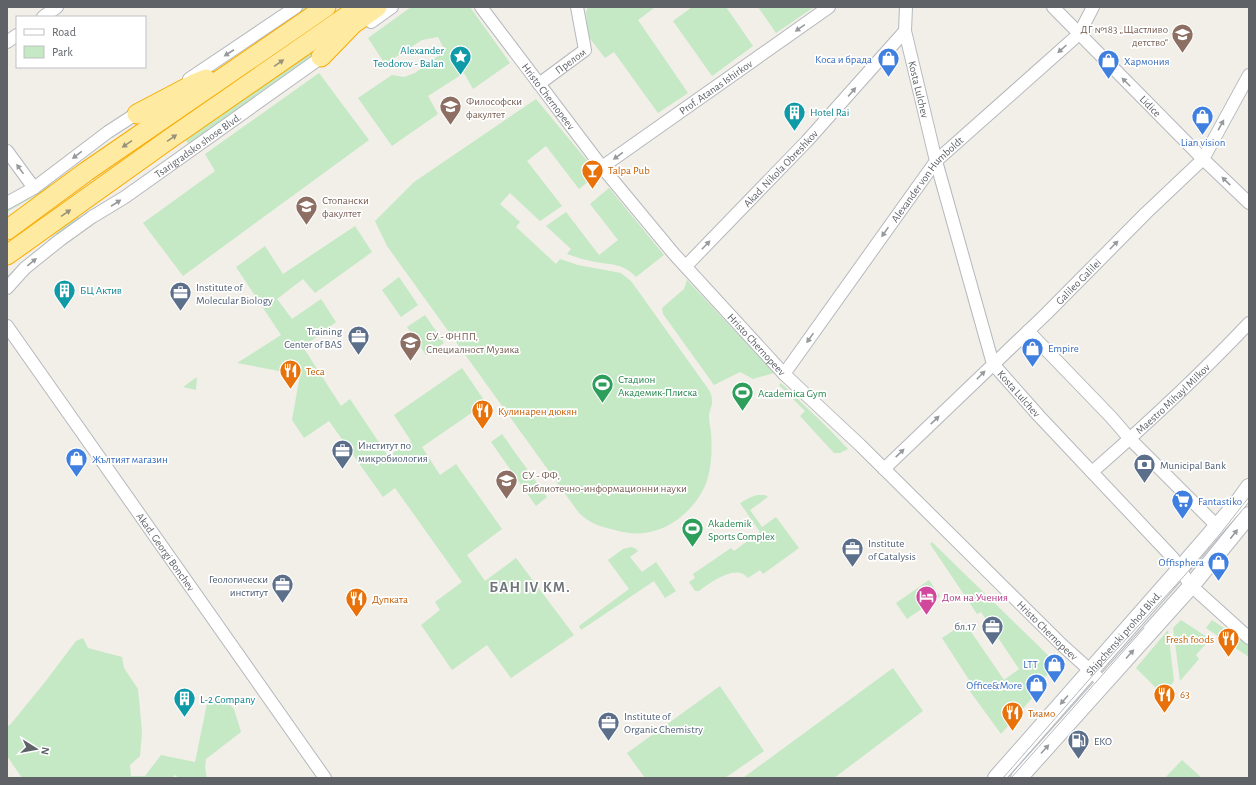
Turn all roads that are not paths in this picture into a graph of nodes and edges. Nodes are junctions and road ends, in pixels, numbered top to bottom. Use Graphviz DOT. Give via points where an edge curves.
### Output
graph roads {
  1 [pos="57,7"];
  2 [pos="296,7"];
  3 [pos="326,7"];
  4 [pos="360,7"];
  5 [pos="377,7"];
  6 [pos="392,7"];
  7 [pos="480,7"];
  8 [pos="577,7"];
  9 [pos="829,7"];
  10 [pos="906,7"];
  11 [pos="1053,7"];
  12 [pos="1093,7"];
  13 [pos="44,16"];
  14 [pos="905,31"];
  15 [pos="1079,34"];
  16 [pos="16,36"];
  17 [pos="7,42"];
  18 [pos="321,58"];
  19 [pos="232,71"];
  20 [pos="1249,75"];
  21 [pos="539,84"];
  22 [pos="137,114"];
  23 [pos="7,151"];
  24 [pos="1203,159"];
  25 [pos="936,161"];
  26 [pos="602,167"];
  27 [pos="34,188"];
  28 [pos="7,203"];
  29 [pos="1249,204"];
  30 [pos="12,224"];
  31 [pos="34,236"];
  32 [pos="7,255"];
  33 [pos="686,266"];
  34 [pos="7,269"];
  35 [pos="7,288"];
  36 [pos="1249,322"];
  37 [pos="7,326"];
  38 [pos="1028,331"];
  39 [pos="993,364"];
  40 [pos="784,374"];
  41 [pos="1130,439"];
  42 [pos="884,469"];
  43 [pos="1092,472"];
  44 [pos="1249,487"];
  45 [pos="1249,515"];
  46 [pos="1217,526"];
  47 [pos="1180,569"];
  48 [pos="1192,585"];
  49 [pos="1249,638"];
  50 [pos="1090,670"];
  51 [pos="1104,683"];
  52 [pos="325,778"];
  53 [pos="996,778"];
  54 [pos="1019,778"];
  1 -- 13 [label="street"];
  2 -- 22 [label="street, one-way"];
  3 -- 19 [label="highway"];
  31 -- 4 [label="highway, Tsarigradsko shose Blvd., one-way"];
  5 -- 18 [label="highway" via="353,24"];
  6 -- 18 [label="street, Tsarigradsko shose Blvd."];
  7 -- 21 [label="street, Hristo Chernopeev"];
  8 -- 21 [label="street, Прелом" via="585,50"];
  9 -- 26 [label="street, Prof. Atanas Ishirkov, one-way"];
  10 -- 14 [label="street, Kosta Lulchev"];
  11 -- 15 [label="street, Lidice"];
  12 -- 15 [label="street, Alexander von Humboldt"];
  14 -- 25 [label="street, Kosta Lulchev"];
  33 -- 14 [label="street, Akad. Nikola Obreshkov, one-way" via="807,141"];
  24 -- 15 [label="street, Lidice, one-way"];
  15 -- 25 [label="street, Alexander von Humboldt, one-way"];
  16 -- 17 [label="street"];
  35 -- 18 [label="street, Tsarigradsko shose Blvd., one-way" via="25,268 60,240 136,190"];
  19 -- 22 [label="highway" via="196,83"];
  19 -- 30 [label="highway, one-way"];
  24 -- 20 [label="street, Galileo Galilei, one-way"];
  21 -- 26 [label="street, Hristo Chernopeev"];
  22 -- 27 [label="street, one-way" via="108,132"];
  27 -- 23 [label="street, one-way"];
  29 -- 24 [label="street, Lidice, one-way"];
  38 -- 24 [label="street, Galileo Galilei, one-way"];
  25 -- 39 [label="street, Kosta Lulchev"];
  25 -- 40 [label="street, Alexander von Humboldt, one-way"];
  26 -- 33 [label="street, Hristo Chernopeev"];
  27 -- 28 [label="street"];
  31 -- 32 [label="highway, Tsarigradsko shose Blvd."];
  31 -- 34 [label="highway"];
  33 -- 40 [label="street, Hristo Chernopeev"];
  36 -- 41 [label="street, Maestro Mihayl Milkov" via="1200,374"];
  37 -- 52 [label="street, Akad. Georgi Bonchev"];
  38 -- 39 [label="street, Galileo Galilei"];
  38 -- 41 [label="street"];
  42 -- 39 [label="street, Galileo Galilei, one-way"];
  39 -- 43 [label="street, Kosta Lulchev"];
  40 -- 42 [label="street, Hristo Chernopeev"];
  41 -- 43 [label="street, Maestro Mihayl Milkov"];
  41 -- 46 [label="street"];
  42 -- 50 [label="street, Hristo Chernopeev" via="1062,646"];
  43 -- 47 [label="street, Kosta Lulchev" via="1173,558"];
  44 -- 46 [label="main road, Shipchenski prohod Blvd."];
  48 -- 45 [label="main road, Shipchenski prohod Blvd., one-way"];
  46 -- 47 [label="main road, Shipchenski prohod Blvd."];
  47 -- 48 [label="street, Kosta Lulchev"];
  47 -- 50 [label="main road, Shipchenski prohod Blvd."];
  48 -- 49 [label="street, Kosta Lulchev" via="1203,598"];
  51 -- 48 [label="main road, Shipchenski prohod Blvd., one-way"];
  50 -- 51 [label="street, Hristo Chernopeev"];
  50 -- 53 [label="main road, Shipchenski prohod Blvd., one-way"];
  54 -- 51 [label="main road, Shipchenski prohod Blvd., one-way"];
}
